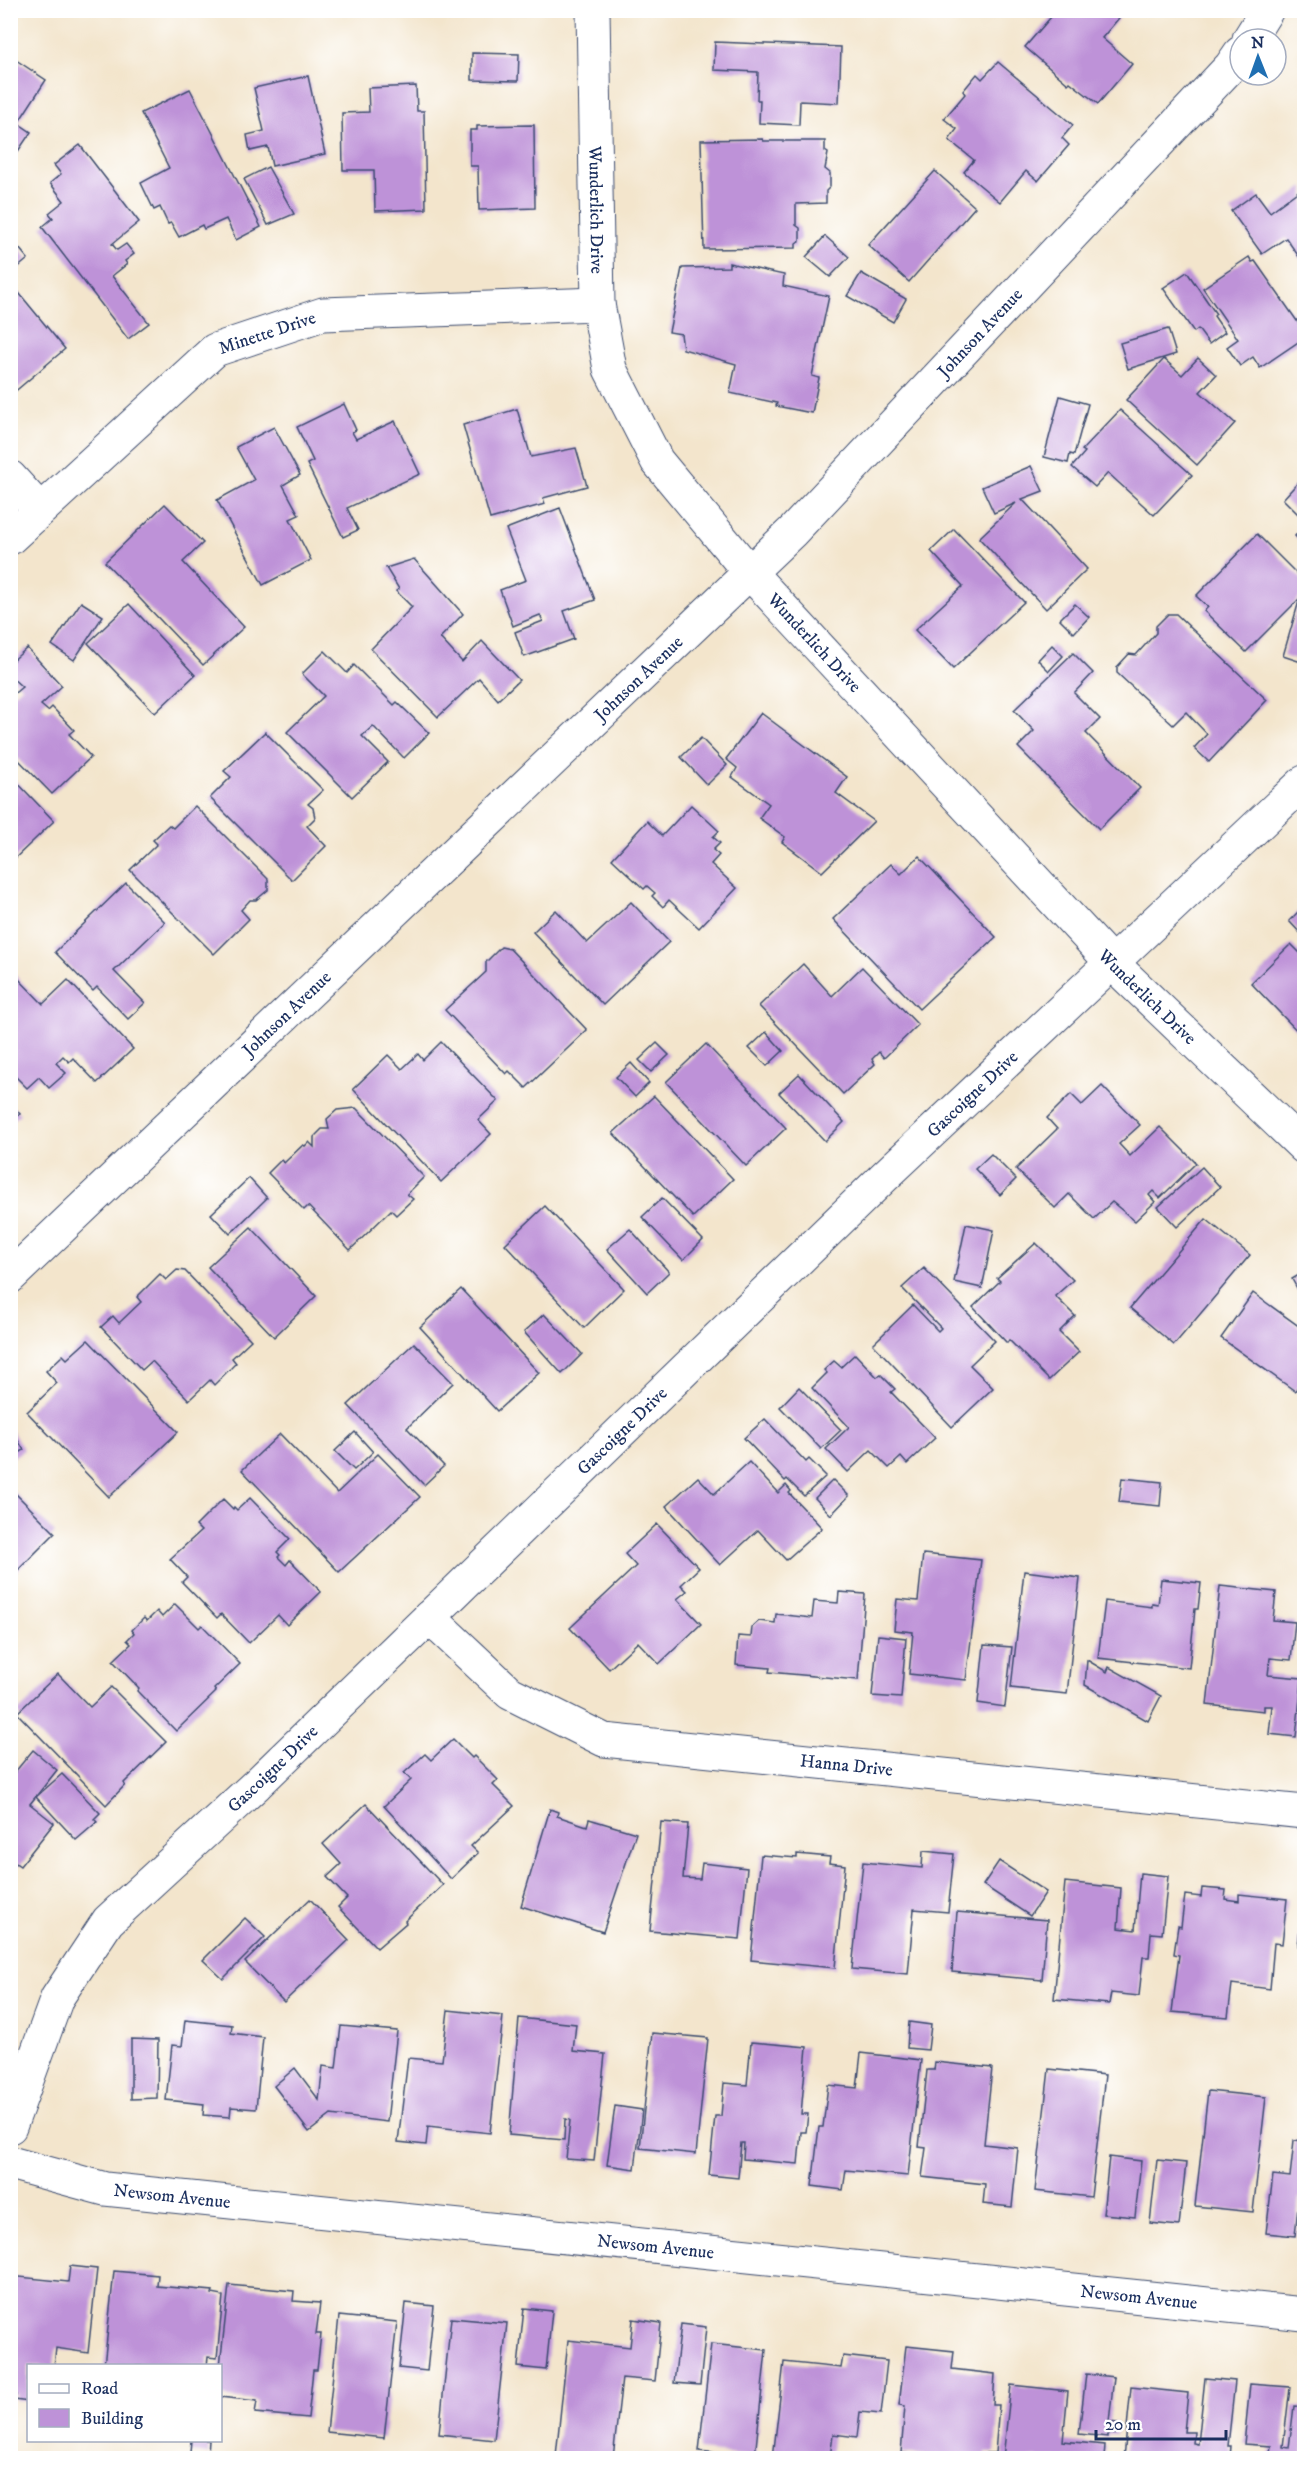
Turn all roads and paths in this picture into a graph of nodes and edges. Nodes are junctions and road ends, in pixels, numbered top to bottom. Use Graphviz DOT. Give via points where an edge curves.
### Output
graph roads {
  1 [pos="593,10"];
  2 [pos="1267,10"];
  3 [pos="1256,27"];
  4 [pos="1228,69"];
  5 [pos="598,304"];
  6 [pos="10,477"];
  7 [pos="40,510"];
  8 [pos="10,538"];
  9 [pos="750,573"];
  10 [pos="1305,782"];
  11 [pos="1113,964"];
  12 [pos="1305,1147"];
  13 [pos="10,1278"];
  14 [pos="429,1617"];
  15 [pos="1305,1812"];
  16 [pos="10,2127"];
  17 [pos="10,2163"];
  18 [pos="1305,2314"];
  1 -- 5 [label="street, Wunderlich Drive"];
  2 -- 3 [label="street"];
  4 -- 9 [label="street, Johnson Avenue"];
  5 -- 7 [label="street, Minette Drive" via="323,314 215,350"];
  5 -- 9 [label="street, Wunderlich Drive" via="610,369 657,461"];
  6 -- 7 [label="street"];
  7 -- 8 [label="street, Minette Drive"];
  9 -- 11 [label="street, Wunderlich Drive"];
  9 -- 13 [label="street, Johnson Avenue"];
  10 -- 11 [label="street, Gascoigne Drive"];
  11 -- 12 [label="street, Wunderlich Drive"];
  11 -- 14 [label="street, Gascoigne Drive" via="885,1176"];
  14 -- 15 [label="street, Hanna Drive" via="510,1693 604,1740"];
  14 -- 16 [label="street, Gascoigne Drive" via="108,1922 57,1998"];
  17 -- 18 [label="street, Newsom Avenue" via="105,2189"];
}
